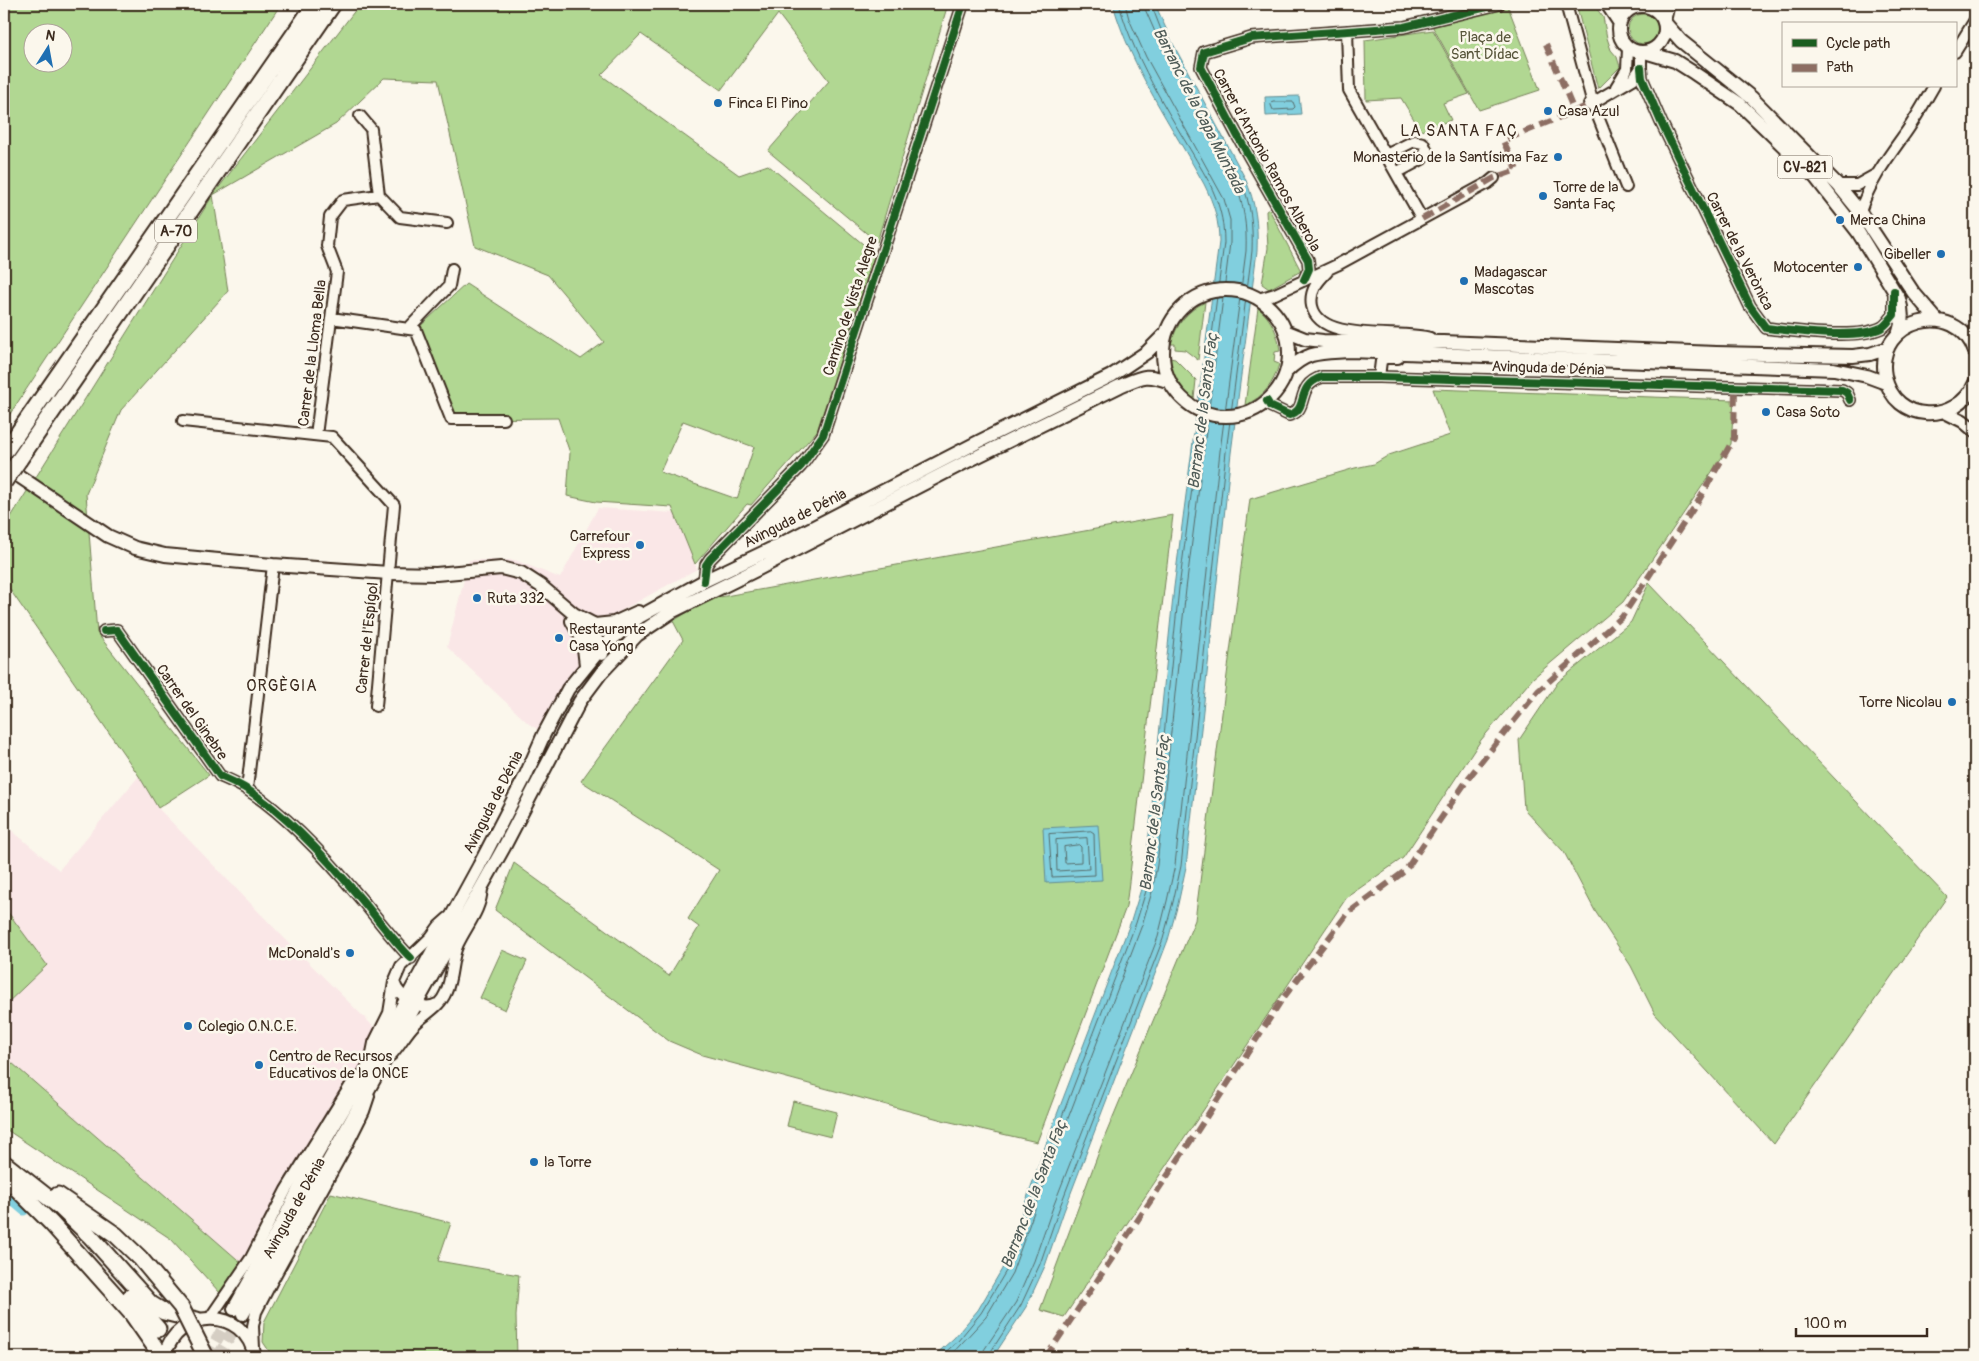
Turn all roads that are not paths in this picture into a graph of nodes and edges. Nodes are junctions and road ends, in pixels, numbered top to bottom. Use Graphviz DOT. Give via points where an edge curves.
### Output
graph roads {
  1 [pos="315,4"];
  2 [pos="334,4"];
  3 [pos="962,4"];
  4 [pos="1499,4"];
  5 [pos="1566,4"];
  6 [pos="1607,4"];
  7 [pos="1669,4"];
  8 [pos="1639,5"];
  9 [pos="1975,20"];
  10 [pos="1619,22"];
  11 [pos="1665,23"];
  12 [pos="1347,31"];
  13 [pos="1956,50"];
  14 [pos="1639,51"];
  15 [pos="1641,68"];
  16 [pos="1616,87"];
  17 [pos="1933,88"];
  18 [pos="1591,105"];
  19 [pos="360,116"];
  20 [pos="1386,155"];
  21 [pos="1396,173"];
  22 [pos="1876,174"];
  23 [pos="1494,178"];
  24 [pos="1838,185"];
  25 [pos="1626,187"];
  26 [pos="378,195"];
  27 [pos="1860,212"];
  28 [pos="1422,219"];
  29 [pos="447,222"];
  30 [pos="1308,260"];
  31 [pos="1332,267"];
  32 [pos="452,269"];
  33 [pos="1304,280"];
  34 [pos="1894,291"];
  35 [pos="1257,298"];
  36 [pos="331,318"];
  37 [pos="1937,320"];
  38 [pos="408,329"];
  39 [pos="1285,331"];
  40 [pos="1899,332"];
  41 [pos="1166,333"];
  42 [pos="1969,333"];
  43 [pos="1442,342"];
  44 [pos="1888,348"];
  45 [pos="1350,351"];
  46 [pos="1427,352"];
  47 [pos="1975,352"];
  48 [pos="1379,366"];
  49 [pos="1286,372"];
  50 [pos="1379,377"];
  51 [pos="1170,382"];
  52 [pos="1886,383"];
  53 [pos="1974,392"];
  54 [pos="1850,400"];
  55 [pos="1267,401"];
  56 [pos="1945,412"];
  57 [pos="504,419"];
  58 [pos="183,421"];
  59 [pos="1975,431"];
  60 [pos="316,435"];
  61 [pos="4,456"];
  62 [pos="4,482"];
  63 [pos="273,565"];
  64 [pos="389,573"];
  65 [pos="704,581"];
  66 [pos="564,606"];
  67 [pos="652,608"];
  68 [pos="574,614"];
  69 [pos="104,631"];
  70 [pos="602,647"];
  71 [pos="586,665"];
  72 [pos="376,706"];
  73 [pos="564,731"];
  74 [pos="247,789"];
  75 [pos="482,887"];
  76 [pos="454,912"];
  77 [pos="410,958"];
  78 [pos="432,964"];
  79 [pos="394,982"];
  80 [pos="448,987"];
  81 [pos="411,1001"];
  82 [pos="438,1004"];
  83 [pos="384,1061"];
  84 [pos="369,1073"];
  85 [pos="4,1162"];
  86 [pos="4,1170"];
  87 [pos="4,1176"];
  88 [pos="238,1311"];
  89 [pos="203,1319"];
  90 [pos="158,1329"];
  91 [pos="255,1354"];
  92 [pos="163,1357"];
  93 [pos="206,1357"];
  1 -- 61 [label="highway, A-70"];
  2 -- 62 [label="highway, A-70, bridge"];
  3 -- 65 [label="street, Camino de Vista Alegre" via="823,435 802,466 710,560"];
  4 -- 12 [label="street, Carrer d'Antonio Ramos Alberola" via="1404,27"];
  5 -- 18 [label="street"];
  6 -- 10 [label="main road"];
  7 -- 11 [label="street"];
  8 -- 10 [label="main road, CV-821" via="1627,11"];
  8 -- 11 [label="main road, CV-821" via="1657,11"];
  9 -- 13 [label="street"];
  10 -- 14 [label="main road" via="1619,36"];
  11 -- 14 [label="main road" via="1666,34 1662,42 1656,48"];
  11 -- 24 [label="main road, CV-821" via="1681,41 1752,98"];
  12 -- 20 [label="street" via="1349,90"];
  12 -- 30 [label="street, Carrer d'Antonio Ramos Alberola" via="1251,38 1204,52 1202,68"];
  14 -- 15 [label="street, Carrer de la Verònica"];
  14 -- 16 [label="street"];
  14 -- 34 [label="main road, CV-821" via="1675,61 1740,104 1816,178 1858,232"];
  15 -- 16 [label="street" via="1633,78"];
  15 -- 34 [label="street, Carrer de la Verònica" via="1642,78 1661,122 1750,306 1766,328 1821,334 1868,332 1883,328 1894,315"];
  16 -- 18 [label="street"];
  17 -- 22 [label="street"];
  18 -- 25 [label="street"];
  19 -- 26 [label="street" via="371,129"];
  20 -- 21 [label="street"];
  20 -- 21 [label="street" via="1414,141 1423,143 1427,151 1422,159"];
  21 -- 28 [label="street"];
  22 -- 24 [label="street" via="1857,186"];
  22 -- 27 [label="street"];
  23 -- 28 [label="street"];
  24 -- 27 [label="main road, CV-821"];
  26 -- 29 [label="street" via="400,216"];
  26 -- 36 [label="street, Carrer de la Lloma Bella" via="343,200 330,217 327,246 336,272"];
  27 -- 37 [label="main road, CV-821"];
  28 -- 31 [label="street"];
  30 -- 31 [label="street, Carrer d'Antonio Ramos Alberola" via="1316,267"];
  30 -- 33 [label="street, Carrer d'Antonio Ramos Alberola"];
  31 -- 33 [label="street"];
  31 -- 43 [label="street" via="1320,279 1312,296 1314,313 1320,320 1349,331 1425,336"];
  32 -- 38 [label="street" via="449,286"];
  33 -- 35 [label="street" via="1275,294"];
  34 -- 40 [label="main road, CV-821" via="1902,310"];
  35 -- 39 [label="main road" via="1274,312"];
  35 -- 41 [label="main road" via="1237,291 1208,292 1184,305"];
  36 -- 38 [label="street"];
  36 -- 60 [label="street, Carrer de la Lloma Bella"];
  37 -- 40 [label="main road" via="1910,325"];
  37 -- 42 [label="main road, CV-821"];
  38 -- 57 [label="street" via="416,330 451,419"];
  39 -- 43 [label="main road, Avinguda de Dénia" via="1305,339 1322,341"];
  39 -- 49 [label="main road" via="1289,355"];
  40 -- 44 [label="main road, CV-821"];
  41 -- 51 [label="main road" via="1163,361"];
  41 -- 65 [label="main road, Avinguda de Dénia" via="1147,352 1111,376"];
  42 -- 47 [label="main road, CV-821"];
  43 -- 44 [label="main road, Avinguda de Dénia" via="1824,356 1870,354"];
  44 -- 52 [label="main road, CV-821" via="1884,362"];
  45 -- 46 [label="main road, Avinguda de Dénia"];
  45 -- 48 [label="street" via="1370,358"];
  45 -- 49 [label="main road, Avinguda de Dénia" via="1311,354 1302,357"];
  46 -- 48 [label="street" via="1410,358 1385,358"];
  46 -- 52 [label="main road, Avinguda de Dénia" via="1834,369"];
  48 -- 50 [label="street"];
  49 -- 55 [label="main road"];
  50 -- 54 [label="street, Avinguda de Dénia" via="1842,390"];
  50 -- 55 [label="street, Avinguda de Dénia" via="1322,377 1314,380 1303,392 1296,414 1289,415 1270,406"];
  51 -- 55 [label="main road" via="1184,400 1202,411 1218,415 1244,413"];
  51 -- 73 [label="main road, Avinguda de Dénia" via="1144,376 1120,386 673,611 637,636 601,673 580,701"];
  52 -- 56 [label="main road" via="1896,398 1910,409 1921,413"];
  53 -- 56 [label="main road"];
  56 -- 59 [label="main road"];
  58 -- 60 [label="street"];
  60 -- 64 [label="street, Carrer de la Lloma Bella" via="332,437 394,505"];
  61 -- 63 [label="main road" via="108,536 135,548 165,555"];
  63 -- 64 [label="main road"];
  63 -- 74 [label="street"];
  64 -- 66 [label="main road" via="436,574 501,568 521,573"];
  64 -- 72 [label="street, Carrer de l'Espígol"];
  65 -- 67 [label="main road, Avinguda de Dénia"];
  66 -- 68 [label="main road"];
  66 -- 71 [label="main road" via="583,640"];
  67 -- 68 [label="main road" via="604,625 588,622"];
  67 -- 70 [label="main road, Avinguda de Dénia"];
  68 -- 70 [label="main road"];
  69 -- 74 [label="street, Carrer del Ginebre" via="116,630 220,776"];
  70 -- 71 [label="main road, Avinguda de Dénia"];
  70 -- 73 [label="main road" via="600,660 566,714"];
  71 -- 76 [label="main road, Avinguda de Dénia" via="568,689 548,726"];
  73 -- 75 [label="main road, Avinguda de Dénia"];
  74 -- 77 [label="street, Carrer del Ginebre" via="332,865"];
  75 -- 78 [label="main road, Avinguda de Dénia"];
  75 -- 80 [label="street, Avinguda de Dénia" via="479,905 454,955"];
  76 -- 77 [label="street, Avinguda de Dénia"];
  76 -- 78 [label="main road, Avinguda de Dénia"];
  77 -- 78 [label="street"];
  77 -- 79 [label="street, Avinguda de Dénia" via="401,966"];
  78 -- 80 [label="street" via="447,977"];
  78 -- 81 [label="main road, Avinguda de Dénia"];
  79 -- 81 [label="street" via="399,993"];
  79 -- 84 [label="street, Avinguda de Dénia" via="389,1012 374,1043"];
  80 -- 82 [label="street, Avinguda de Dénia"];
  81 -- 82 [label="street" via="427,1007"];
  81 -- 83 [label="main road, Avinguda de Dénia"];
  81 -- 84 [label="main road, Avinguda de Dénia"];
  82 -- 83 [label="street, Avinguda de Dénia" via="414,1025 401,1045"];
  83 -- 84 [label="main road, Avinguda de Dénia"];
  84 -- 88 [label="main road, Avinguda de Dénia"];
  84 -- 89 [label="street, Avinguda de Dénia" via="352,1083 286,1190 251,1258"];
  84 -- 91 [label="street, Avinguda de Dénia" via="364,1111 256,1312 253,1326"];
  85 -- 89 [label="highway" via="60,1207 151,1304 164,1312"];
  85 -- 93 [label="highway, bridge" via="91,1216 140,1258 180,1307"];
  86 -- 90 [label="highway" via="75,1232"];
  87 -- 92 [label="highway" via="126,1307"];
  89 -- 91 [label="main road" via="225,1321 241,1330"];
  89 -- 92 [label="main road" via="178,1330"];
}
